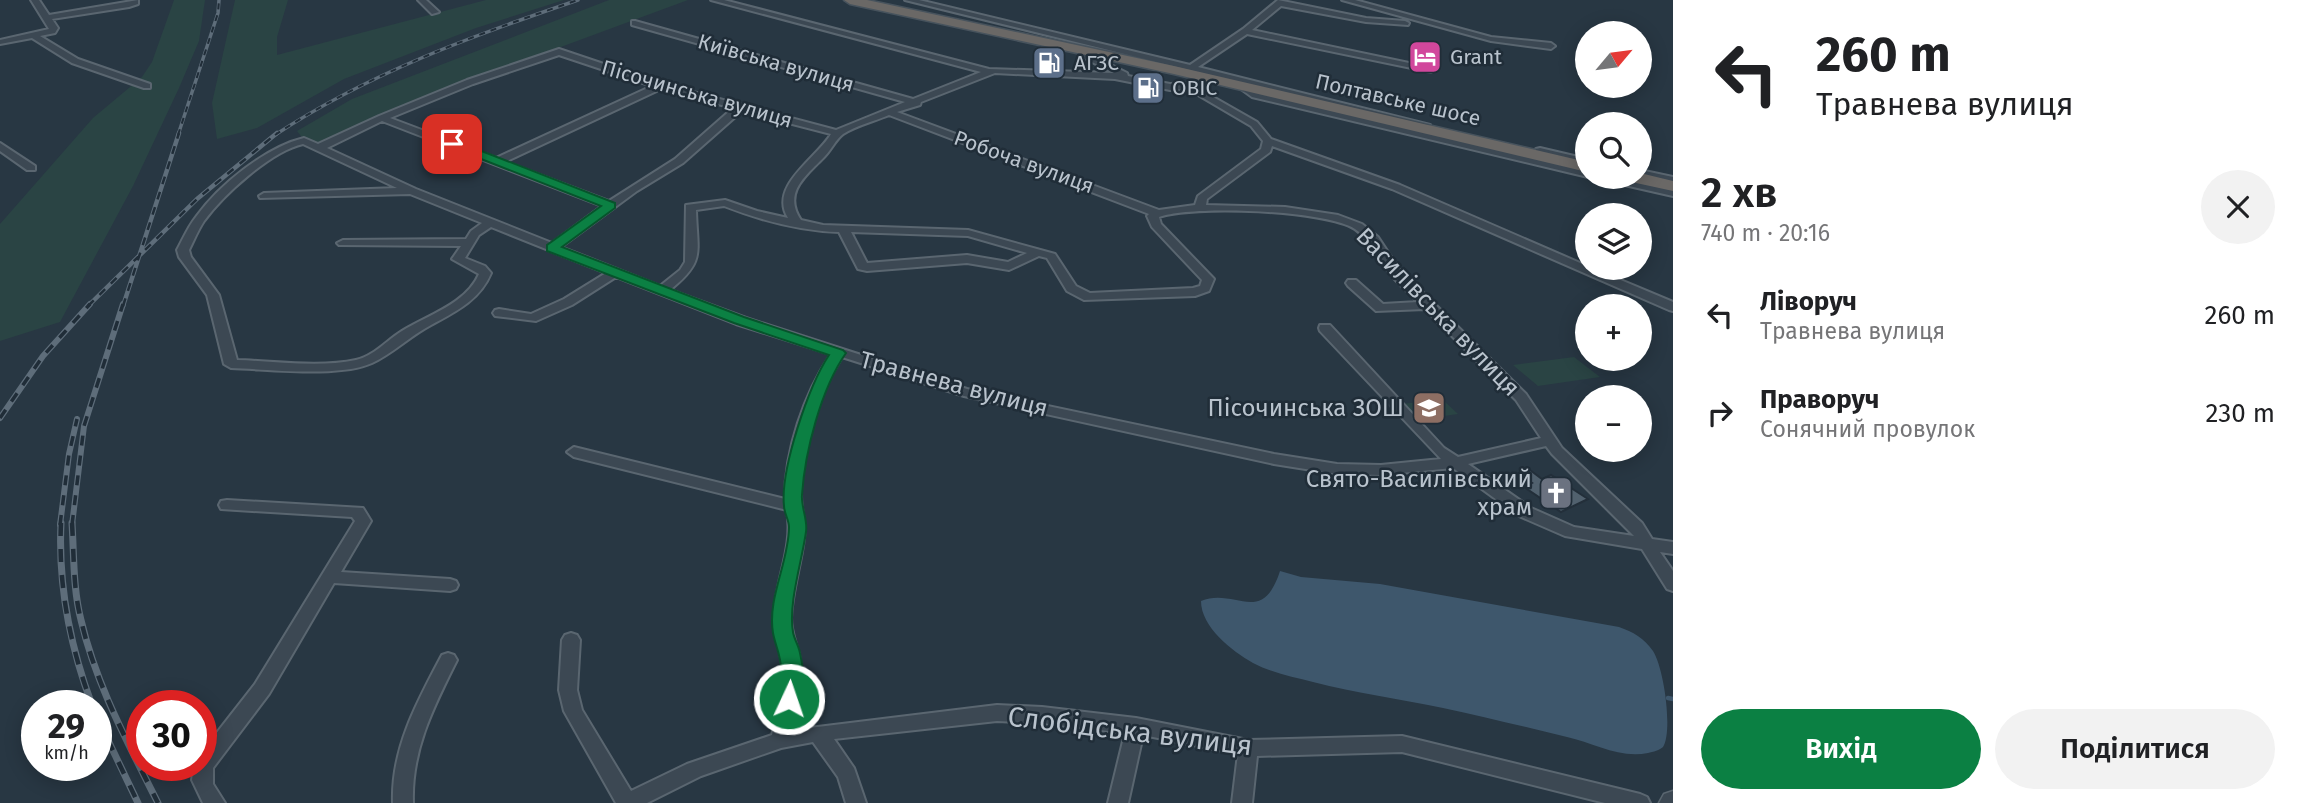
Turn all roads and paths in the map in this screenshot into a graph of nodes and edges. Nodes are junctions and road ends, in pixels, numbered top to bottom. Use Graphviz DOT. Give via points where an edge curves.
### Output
graph roads {
  1 [pos="35,0"];
  2 [pos="134,0"];
  3 [pos="422,0"];
  4 [pos="715,0"];
  5 [pos="834,0"];
  6 [pos="850,0"];
  7 [pos="909,0"];
  8 [pos="1346,0"];
  9 [pos="1281,1"];
  10 [pos="435,12"];
  11 [pos="46,18"];
  12 [pos="635,23"];
  13 [pos="1405,23"];
  14 [pos="1246,31"];
  15 [pos="35,36"];
  16 [pos="0,42"];
  17 [pos="1550,46"];
  18 [pos="1087,56"];
  19 [pos="1428,70"];
  20 [pos="987,71"];
  21 [pos="1193,78"];
  22 [pos="1131,79"];
  23 [pos="147,86"];
  24 [pos="660,86"];
  25 [pos="1246,89"];
  26 [pos="917,103"];
  27 [pos="739,108"];
  28 [pos="891,113"];
  29 [pos="382,118"];
  30 [pos="837,133"];
  31 [pos="1268,141"];
  32 [pos="0,146"];
  33 [pos="320,147"];
  34 [pos="499,161"];
  35 [pos="1575,161"];
  36 [pos="1575,161"];
  37 [pos="31,168"];
  38 [pos="1575,170"];
  39 [pos="1652,177"];
  40 [pos="1652,180"];
  41 [pos="1673,183"];
  42 [pos="1652,188"];
  43 [pos="412,191"];
  44 [pos="1673,193"];
  45 [pos="264,196"];
  46 [pos="611,206"];
  47 [pos="1200,208"];
  48 [pos="1157,213"];
  49 [pos="490,222"];
  50 [pos="797,223"];
  51 [pos="844,230"];
  52 [pos="468,242"];
  53 [pos="343,243"];
  54 [pos="552,248"];
  55 [pos="1039,253"];
  56 [pos="614,273"];
  57 [pos="1352,283"];
  58 [pos="661,291"];
  59 [pos="1428,305"];
  60 [pos="1673,307"];
  61 [pos="499,313"];
  62 [pos="1325,328"];
  63 [pos="838,353"];
  64 [pos="1551,440"];
  65 [pos="574,452"];
  66 [pos="1454,463"];
  67 [pos="227,505"];
  68 [pos="793,506"];
  69 [pos="1650,546"];
  70 [pos="1673,548"];
  71 [pos="330,577"];
  72 [pos="450,585"];
  73 [pos="1673,585"];
  74 [pos="571,640"];
  75 [pos="448,660"];
  76 [pos="1136,726"];
  77 [pos="817,733"];
  78 [pos="781,740"];
  79 [pos="1248,748"];
  80 [pos="215,803"];
  81 [pos="403,803"];
  82 [pos="627,803"];
  83 [pos="856,803"];
  84 [pos="1118,803"];
  85 [pos="1242,803"];
  86 [pos="1640,803"];
  1 -- 11 [label="street"];
  2 -- 11 [label="street" via="129,5"];
  3 -- 10 [label="street"];
  4 -- 20 [label="street"];
  5 -- 18 [label="highway"];
  6 -- 21 [label="highway" via="1174,70"];
  7 -- 21 [label="street, Полтавське шосе"];
  8 -- 17 [label="street" via="1491,39"];
  9 -- 13 [label="street" via="1366,20"];
  9 -- 14 [label="street"];
  11 -- 15 [label="street" via="54,28"];
  12 -- 26 [label="street, Київська вулиця"];
  14 -- 19 [label="street"];
  14 -- 21 [label="street"];
  15 -- 16 [label="street"];
  15 -- 23 [label="street" via="54,52 94,71"];
  18 -- 21 [label="highway"];
  18 -- 22 [label="street"];
  20 -- 22 [label="street" via="1045,70"];
  20 -- 26 [label="street"];
  21 -- 22 [label="street" via="1170,87"];
  21 -- 25 [label="highway, Полтавське шосе"];
  21 -- 31 [label="street" via="1254,124"];
  21 -- 35 [label="street"];
  24 -- 27 [label="street, Пісочинська вулиця"];
  24 -- 29 [label="street, Пісочинська вулиця" via="559,52"];
  24 -- 34 [label="street"];
  25 -- 36 [label="highway, Полтавське шосе"];
  25 -- 38 [label="street" via="1255,95"];
  26 -- 28 [label="street"];
  27 -- 30 [label="street, Пісочинська вулиця"];
  27 -- 46 [label="street" via="679,161"];
  28 -- 30 [label="street"];
  28 -- 48 [label="street, Робоча вулиця"];
  29 -- 33 [label="street"];
  29 -- 34 [label="street"];
  30 -- 50 [label="street" via="789,192 788,209"];
  31 -- 47 [label="street" via="1266,150 1202,198"];
  31 -- 60 [label="street" via="1396,187"];
  32 -- 37 [label="street"];
  33 -- 43 [label="street, Травнева вулиця"];
  33 -- 52 [label="street" via="300,141 280,148 202,217 183,250 213,295 231,364 354,364 370,359 462,301 482,283 485,273 458,259"];
  34 -- 46 [label="street"];
  39 -- 41 [label="street"];
  40 -- 41 [label="highway"];
  42 -- 44 [label="street"];
  43 -- 45 [label="street"];
  43 -- 49 [label="street, Травнева вулиця"];
  46 -- 54 [label="street"];
  47 -- 48 [label="street, Василівська вулиця"];
  47 -- 59 [label="street, Василівська вулиця" via="1285,210 1349,221 1374,239 1394,271"];
  48 -- 55 [label="street" via="1153,217 1156,225 1203,272 1207,285 1187,293 1093,298 1074,290 1051,256"];
  49 -- 52 [label="street"];
  49 -- 54 [label="street, Травнева вулиця"];
  50 -- 51 [label="street"];
  50 -- 58 [label="street" via="725,202 691,205 691,262"];
  51 -- 55 [label="street" via="959,232"];
  51 -- 55 [label="street" via="862,266 867,267 967,259 1009,266"];
  52 -- 53 [label="street"];
  54 -- 56 [label="street, Травнева вулиця"];
  56 -- 58 [label="street, Травнева вулиця"];
  56 -- 61 [label="street" via="532,318"];
  57 -- 59 [label="street" via="1380,308"];
  58 -- 63 [label="street, Травнева вулиця"];
  59 -- 64 [label="street, Василівська вулиця" via="1521,397"];
  62 -- 66 [label="street"];
  63 -- 66 [label="street, Травнева вулиця" via="964,392 1274,459 1360,470"];
  63 -- 68 [label="street" via="823,375 808,421 795,471"];
  64 -- 66 [label="street, Травнева вулиця"];
  64 -- 69 [label="street, Василівська вулиця"];
  65 -- 68 [label="street"];
  66 -- 69 [label="street" via="1552,526"];
  67 -- 71 [label="street" via="360,514 363,521"];
  68 -- 78 [label="street" via="798,527 783,611 792,670"];
  69 -- 70 [label="street"];
  69 -- 73 [label="street, Василівська вулиця"];
  71 -- 72 [label="street"];
  71 -- 80 [label="street" via="262,689 204,764 202,787"];
  74 -- 82 [label="street" via="568,690 573,711"];
  75 -- 81 [label="street" via="415,733 401,789"];
  76 -- 77 [label="street, Слобідська вулиця" via="997,713"];
  76 -- 79 [label="street, Слобідська вулиця"];
  76 -- 84 [label="street"];
  77 -- 78 [label="street, Слобідська вулиця"];
  77 -- 83 [label="street" via="837,755 852,782"];
  78 -- 82 [label="street, Слобідська вулиця" via="695,770"];
  79 -- 85 [label="street"];
  79 -- 86 [label="street, Слобідська вулиця" via="1402,744"];
}
